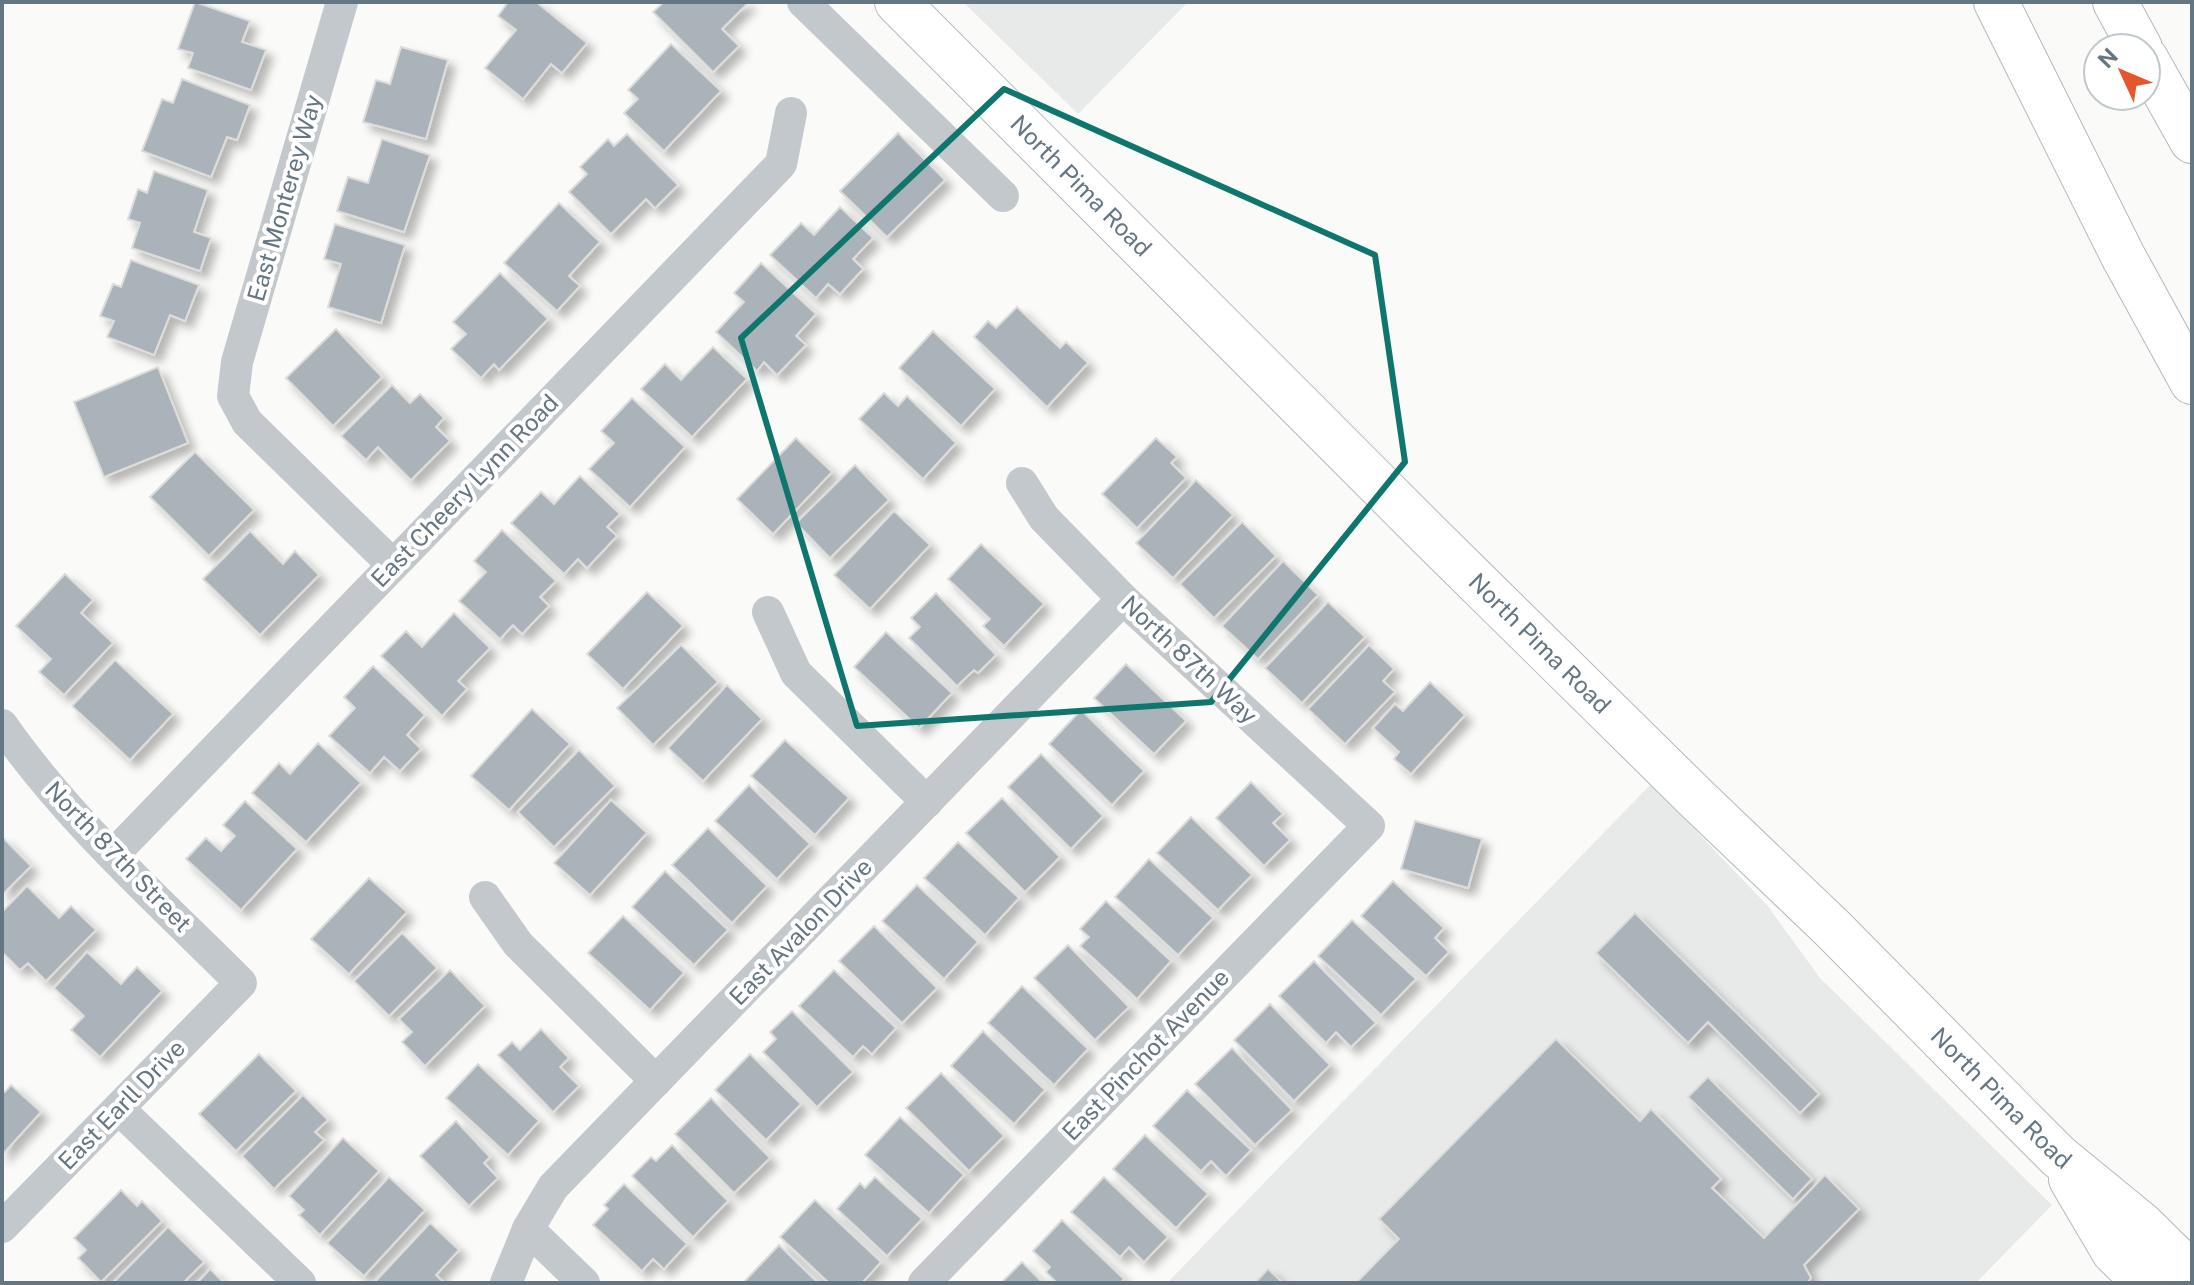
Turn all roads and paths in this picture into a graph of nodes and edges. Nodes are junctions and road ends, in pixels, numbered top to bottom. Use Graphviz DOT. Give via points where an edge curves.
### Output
graph roads {
  1 [pos="342,2"];
  2 [pos="803,2"];
  3 [pos="897,2"];
  4 [pos="1996,2"];
  5 [pos="2115,2"];
  6 [pos="2131,32"];
  7 [pos="2162,88"];
  8 [pos="791,113"];
  9 [pos="2192,141"];
  10 [pos="1003,196"];
  11 [pos="2192,382"];
  12 [pos="1022,483"];
  13 [pos="393,565"];
  14 [pos="1123,599"];
  15 [pos="768,612"];
  16 [pos="2,725"];
  17 [pos="927,802"];
  18 [pos="1369,826"];
  19 [pos="113,855"];
  20 [pos="485,897"];
  21 [pos="241,983"];
  22 [pos="656,1081"];
  23 [pos="119,1109"];
  24 [pos="2058,1156"];
  25 [pos="2,1227"];
  26 [pos="528,1229"];
  27 [pos="2192,1274"];
  28 [pos="300,1283"];
  29 [pos="506,1283"];
  30 [pos="584,1283"];
  31 [pos="924,1283"];
  32 [pos="2146,1283"];
  1 -- 13 [label="street, East Monterey Way" via="237,362 233,396 247,422"];
  2 -- 10 [label="street"];
  3 -- 24 [label="main road, North Pima Road"];
  4 -- 11 [label="main road"];
  5 -- 6 [label="main road"];
  7 -- 9 [label="main road"];
  8 -- 13 [label="street, East Cheery Lynn Road" via="781,164"];
  12 -- 14 [label="street, North 87th Way" via="1044,518"];
  13 -- 19 [label="street, East Cheery Lynn Road"];
  14 -- 17 [label="street, East Avalon Drive"];
  14 -- 18 [label="street, North 87th Way"];
  15 -- 17 [label="street" via="796,673"];
  16 -- 19 [label="street, North 87th Street"];
  17 -- 22 [label="street, East Avalon Drive"];
  18 -- 31 [label="street, East Pinchot Avenue"];
  19 -- 21 [label="street, North 87th Street"];
  20 -- 22 [label="street" via="518,944"];
  21 -- 23 [label="street, East Earll Drive"];
  22 -- 26 [label="street, East Avalon Drive" via="553,1187"];
  23 -- 25 [label="street, East Earll Drive"];
  23 -- 28 [label="street"];
  24 -- 27 [label="main road, North Pima Road"];
  24 -- 32 [label="main road" via="2114,1252"];
  26 -- 29 [label="street, East Avalon Drive"];
  26 -- 30 [label="street"];
}
